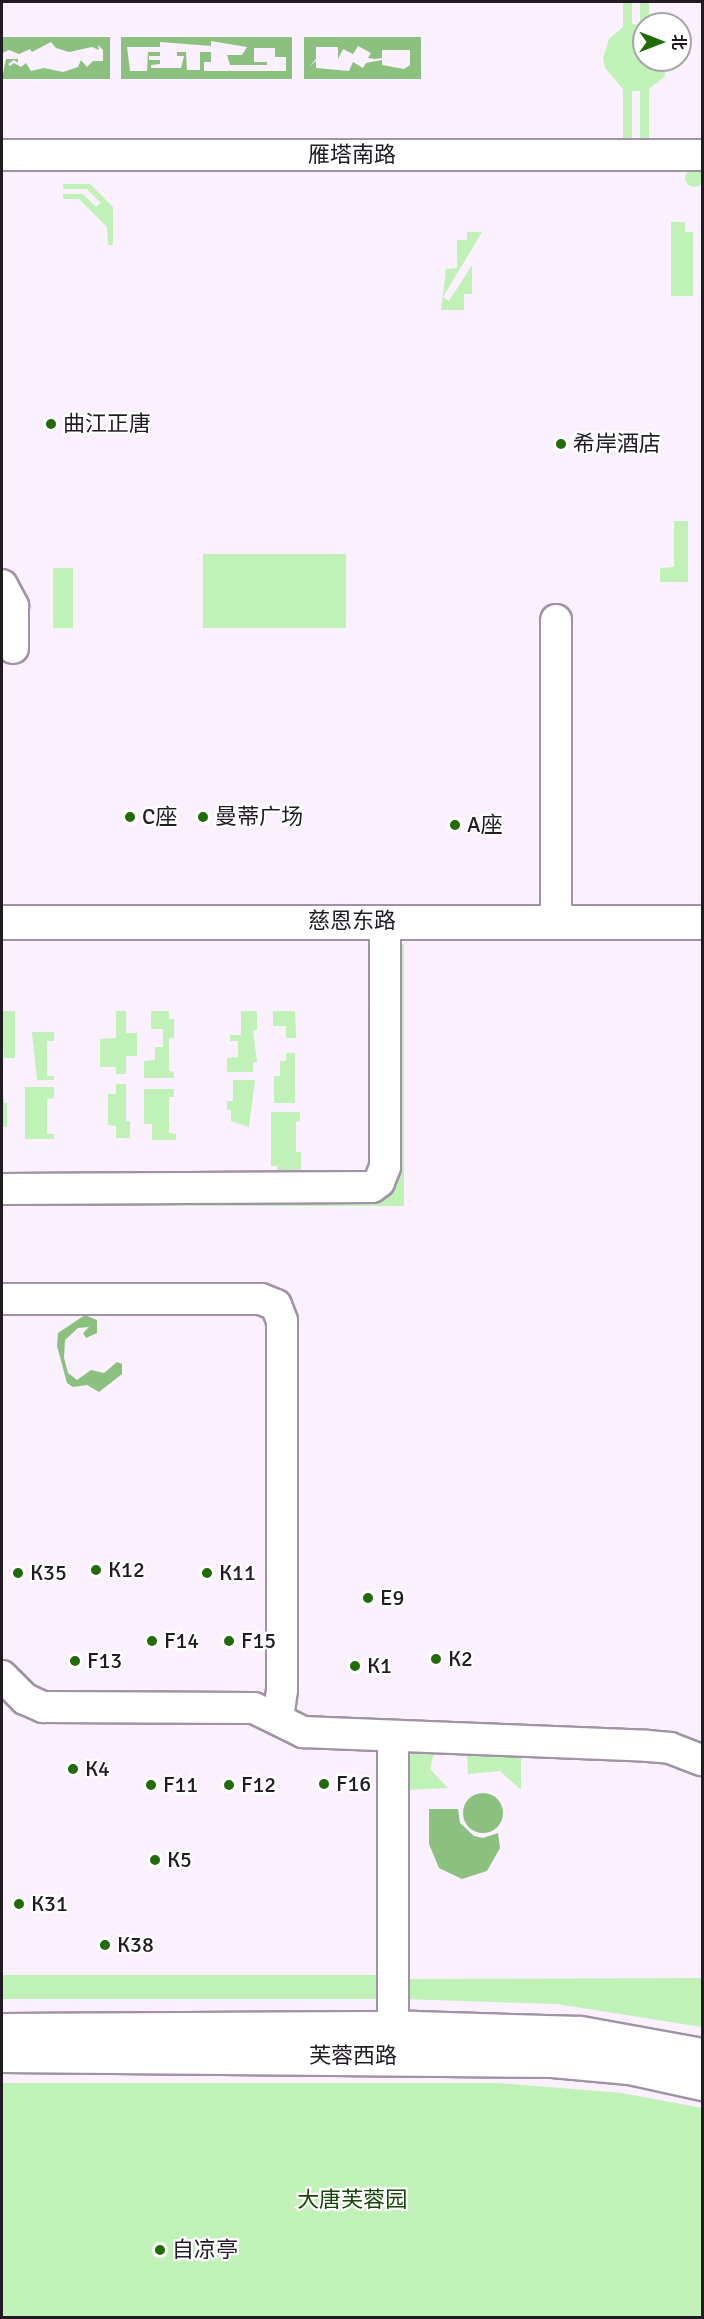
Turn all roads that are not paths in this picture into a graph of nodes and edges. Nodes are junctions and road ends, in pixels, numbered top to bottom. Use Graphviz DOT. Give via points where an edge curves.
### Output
graph roads {
  1 [pos="2,155"];
  2 [pos="702,155"];
  3 [pos="2,585"];
  4 [pos="556,620"];
  5 [pos="13,648"];
  6 [pos="386,921"];
  7 [pos="2,922"];
  8 [pos="556,922"];
  9 [pos="702,922"];
  10 [pos="2,1189"];
  11 [pos="2,1299"];
  12 [pos="2,1676"];
  13 [pos="278,1719"];
  14 [pos="393,1736"];
  15 [pos="702,1760"];
  16 [pos="393,2028"];
  17 [pos="2,2030"];
  18 [pos="2,2055"];
  19 [pos="702,2055"];
  20 [pos="702,2083"];
  1 -- 2 [label="street, 雁塔南路"];
  3 -- 5 [label="street" via="13,606"];
  4 -- 8 [label="street"];
  6 -- 7 [label="main road, 慈恩东路"];
  6 -- 8 [label="main road, 慈恩东路"];
  6 -- 10 [label="street" via="386,1167 372,1187"];
  8 -- 9 [label="main road, 慈恩东路"];
  11 -- 13 [label="street" via="261,1299 276,1305 282,1321 282,1690"];
  12 -- 13 [label="street" via="25,1699 43,1707 254,1708"];
  13 -- 14 [label="street" via="303,1732"];
  14 -- 15 [label="street" via="648,1746 670,1748"];
  14 -- 16 [label="street"];
  16 -- 17 [label="main road, 芙蓉西路"];
  16 -- 19 [label="main road, 芙蓉西路" via="580,2033"];
  18 -- 20 [label="main road, 芙蓉西路" via="552,2060 629,2067"];
}
